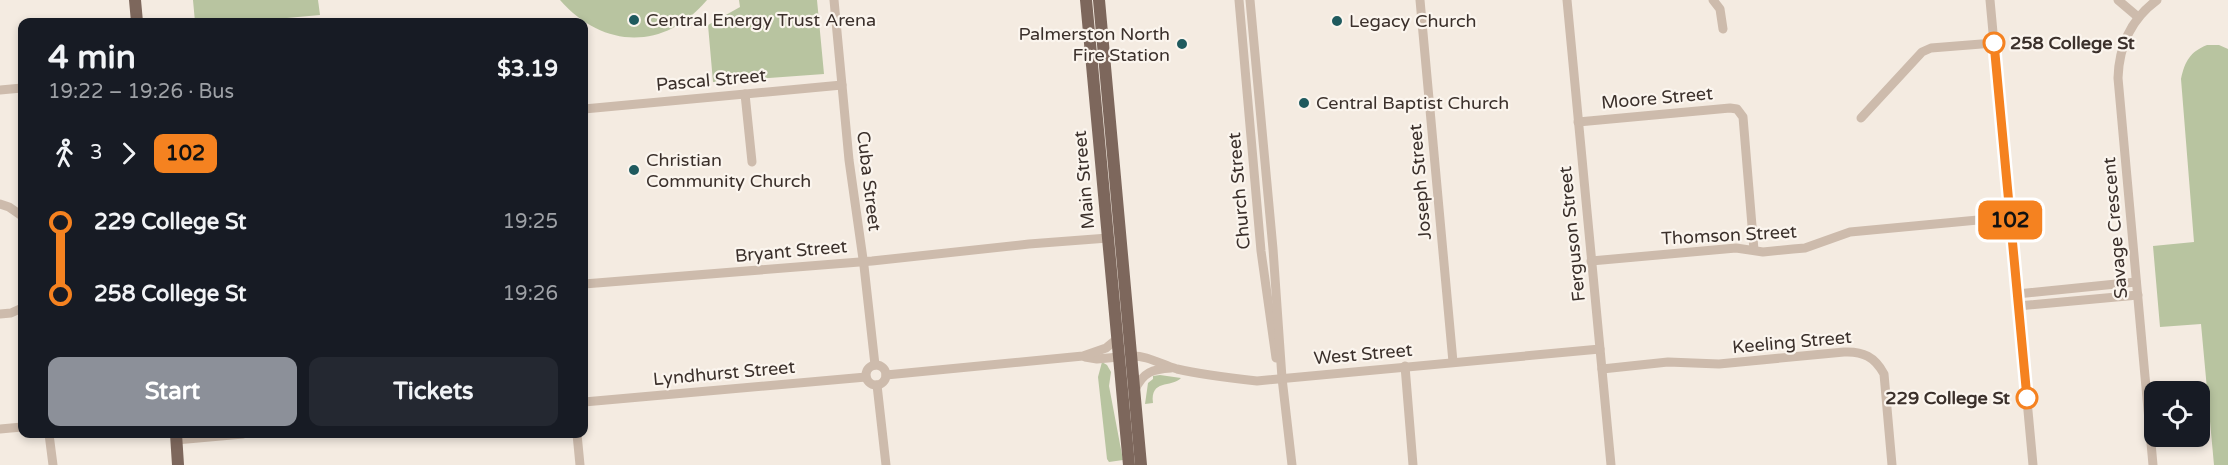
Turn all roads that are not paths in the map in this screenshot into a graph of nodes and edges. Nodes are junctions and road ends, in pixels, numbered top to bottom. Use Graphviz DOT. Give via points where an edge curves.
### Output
graph roads {
  1 [pos="135,0"];
  2 [pos="834,0"];
  3 [pos="1077,0"];
  4 [pos="1086,0"];
  5 [pos="1099,0"];
  6 [pos="1239,0"];
  7 [pos="1250,0"];
  8 [pos="1420,0"];
  9 [pos="1567,0"];
  10 [pos="1713,0"];
  11 [pos="1990,0"];
  12 [pos="2118,0"];
  13 [pos="2157,0"];
  14 [pos="2138,17"];
  15 [pos="137,18"];
  16 [pos="1088,28"];
  17 [pos="1723,29"];
  18 [pos="1994,43"];
  19 [pos="842,85"];
  20 [pos="18,88"];
  21 [pos="0,90"];
  22 [pos="745,94"];
  23 [pos="588,109"];
  24 [pos="1861,118"];
  25 [pos="1578,122"];
  26 [pos="752,162"];
  27 [pos="0,204"];
  28 [pos="18,213"];
  29 [pos="2010,217"];
  30 [pos="1108,238"];
  31 [pos="1754,250"];
  32 [pos="1591,261"];
  33 [pos="863,262"];
  34 [pos="2136,282"];
  35 [pos="588,284"];
  36 [pos="2017,294"];
  37 [pos="2138,295"];
  38 [pos="2018,306"];
  39 [pos="18,310"];
  40 [pos="0,314"];
  41 [pos="1117,339"];
  42 [pos="1600,349"];
  43 [pos="1083,356"];
  44 [pos="1125,356"];
  45 [pos="1453,362"];
  46 [pos="875,365"];
  47 [pos="1405,366"];
  48 [pos="1173,368"];
  49 [pos="1602,369"];
  50 [pos="886,375"];
  51 [pos="867,377"];
  52 [pos="1282,378"];
  53 [pos="877,385"];
  54 [pos="1134,392"];
  55 [pos="588,402"];
  56 [pos="18,427"];
  57 [pos="0,429"];
  58 [pos="50,438"];
  59 [pos="176,438"];
  60 [pos="577,438"];
  61 [pos="53,465"];
  62 [pos="178,465"];
  63 [pos="580,465"];
  64 [pos="886,465"];
  65 [pos="1129,465"];
  66 [pos="1141,465"];
  67 [pos="1292,465"];
  68 [pos="1413,465"];
  69 [pos="1611,465"];
  70 [pos="1892,465"];
  71 [pos="2033,465"];
  72 [pos="2153,465"];
  1 -- 15 [label="main road"];
  2 -- 19 [label="street, Cuba Street"];
  3 -- 16 [label="main road"];
  4 -- 16 [label="main road, Main Street"];
  5 -- 44 [label="main road, Main Street" via="1124,281"];
  6 -- 52 [label="street, Church Street" via="1261,250"];
  7 -- 52 [label="street, Church Street"];
  8 -- 45 [label="street, Joseph Street"];
  9 -- 25 [label="street, Ferguson Street"];
  10 -- 17 [label="street" via="1720,9"];
  11 -- 18 [label="street"];
  12 -- 14 [label="street"];
  13 -- 14 [label="street, Savage Crescent"];
  14 -- 34 [label="street, Savage Crescent" via="2123,46 2118,78"];
  16 -- 30 [label="main road, Main Street"];
  18 -- 24 [label="street" via="1922,52"];
  18 -- 29 [label="street"];
  19 -- 22 [label="street, Pascal Street"];
  19 -- 33 [label="street, Cuba Street"];
  20 -- 21 [label="street"];
  22 -- 23 [label="street, Pascal Street"];
  22 -- 26 [label="street"];
  25 -- 31 [label="street, Moore Street" via="1738,110 1743,117"];
  25 -- 32 [label="street, Ferguson Street"];
  27 -- 28 [label="street"];
  29 -- 31 [label="street, Thomson Street" via="1850,232 1805,248"];
  29 -- 36 [label="street"];
  30 -- 33 [label="street, Bryant Street"];
  30 -- 41 [label="main road, Main Street"];
  31 -- 32 [label="street, Thomson Street" via="1736,248"];
  32 -- 42 [label="street, Ferguson Street"];
  33 -- 35 [label="street, Bryant Street"];
  33 -- 46 [label="street, Cuba Street"];
  34 -- 36 [label="street"];
  34 -- 37 [label="street, Savage Crescent"];
  36 -- 38 [label="street"];
  37 -- 38 [label="street"];
  37 -- 72 [label="street, Savage Crescent"];
  38 -- 71 [label="street"];
  39 -- 40 [label="street"];
  41 -- 43 [label="street" via="1106,348"];
  41 -- 44 [label="main road, Main Street"];
  42 -- 45 [label="street, West Street"];
  42 -- 49 [label="street, Ferguson Street"];
  43 -- 44 [label="street"];
  43 -- 50 [label="street"];
  44 -- 48 [label="street, West Street" via="1143,357"];
  44 -- 54 [label="main road"];
  44 -- 65 [label="main road"];
  45 -- 47 [label="street, West Street"];
  46 -- 50 [label="street" via="885,370"];
  46 -- 51 [label="street" via="868,369"];
  47 -- 52 [label="street, West Street"];
  47 -- 68 [label="street"];
  48 -- 52 [label="street, West Street" via="1257,381"];
  48 -- 54 [label="street" via="1148,372"];
  49 -- 69 [label="street, Ferguson Street"];
  49 -- 70 [label="street, Keeling Street" via="1861,353 1877,362 1884,374"];
  50 -- 53 [label="street" via="884,382"];
  51 -- 53 [label="street" via="868,382"];
  51 -- 55 [label="street, Lyndhurst Street"];
  52 -- 67 [label="street, Church Street"];
  53 -- 64 [label="street"];
  54 -- 66 [label="main road"];
  56 -- 57 [label="street"];
  58 -- 61 [label="street"];
  59 -- 62 [label="main road"];
  60 -- 63 [label="street"];
}
